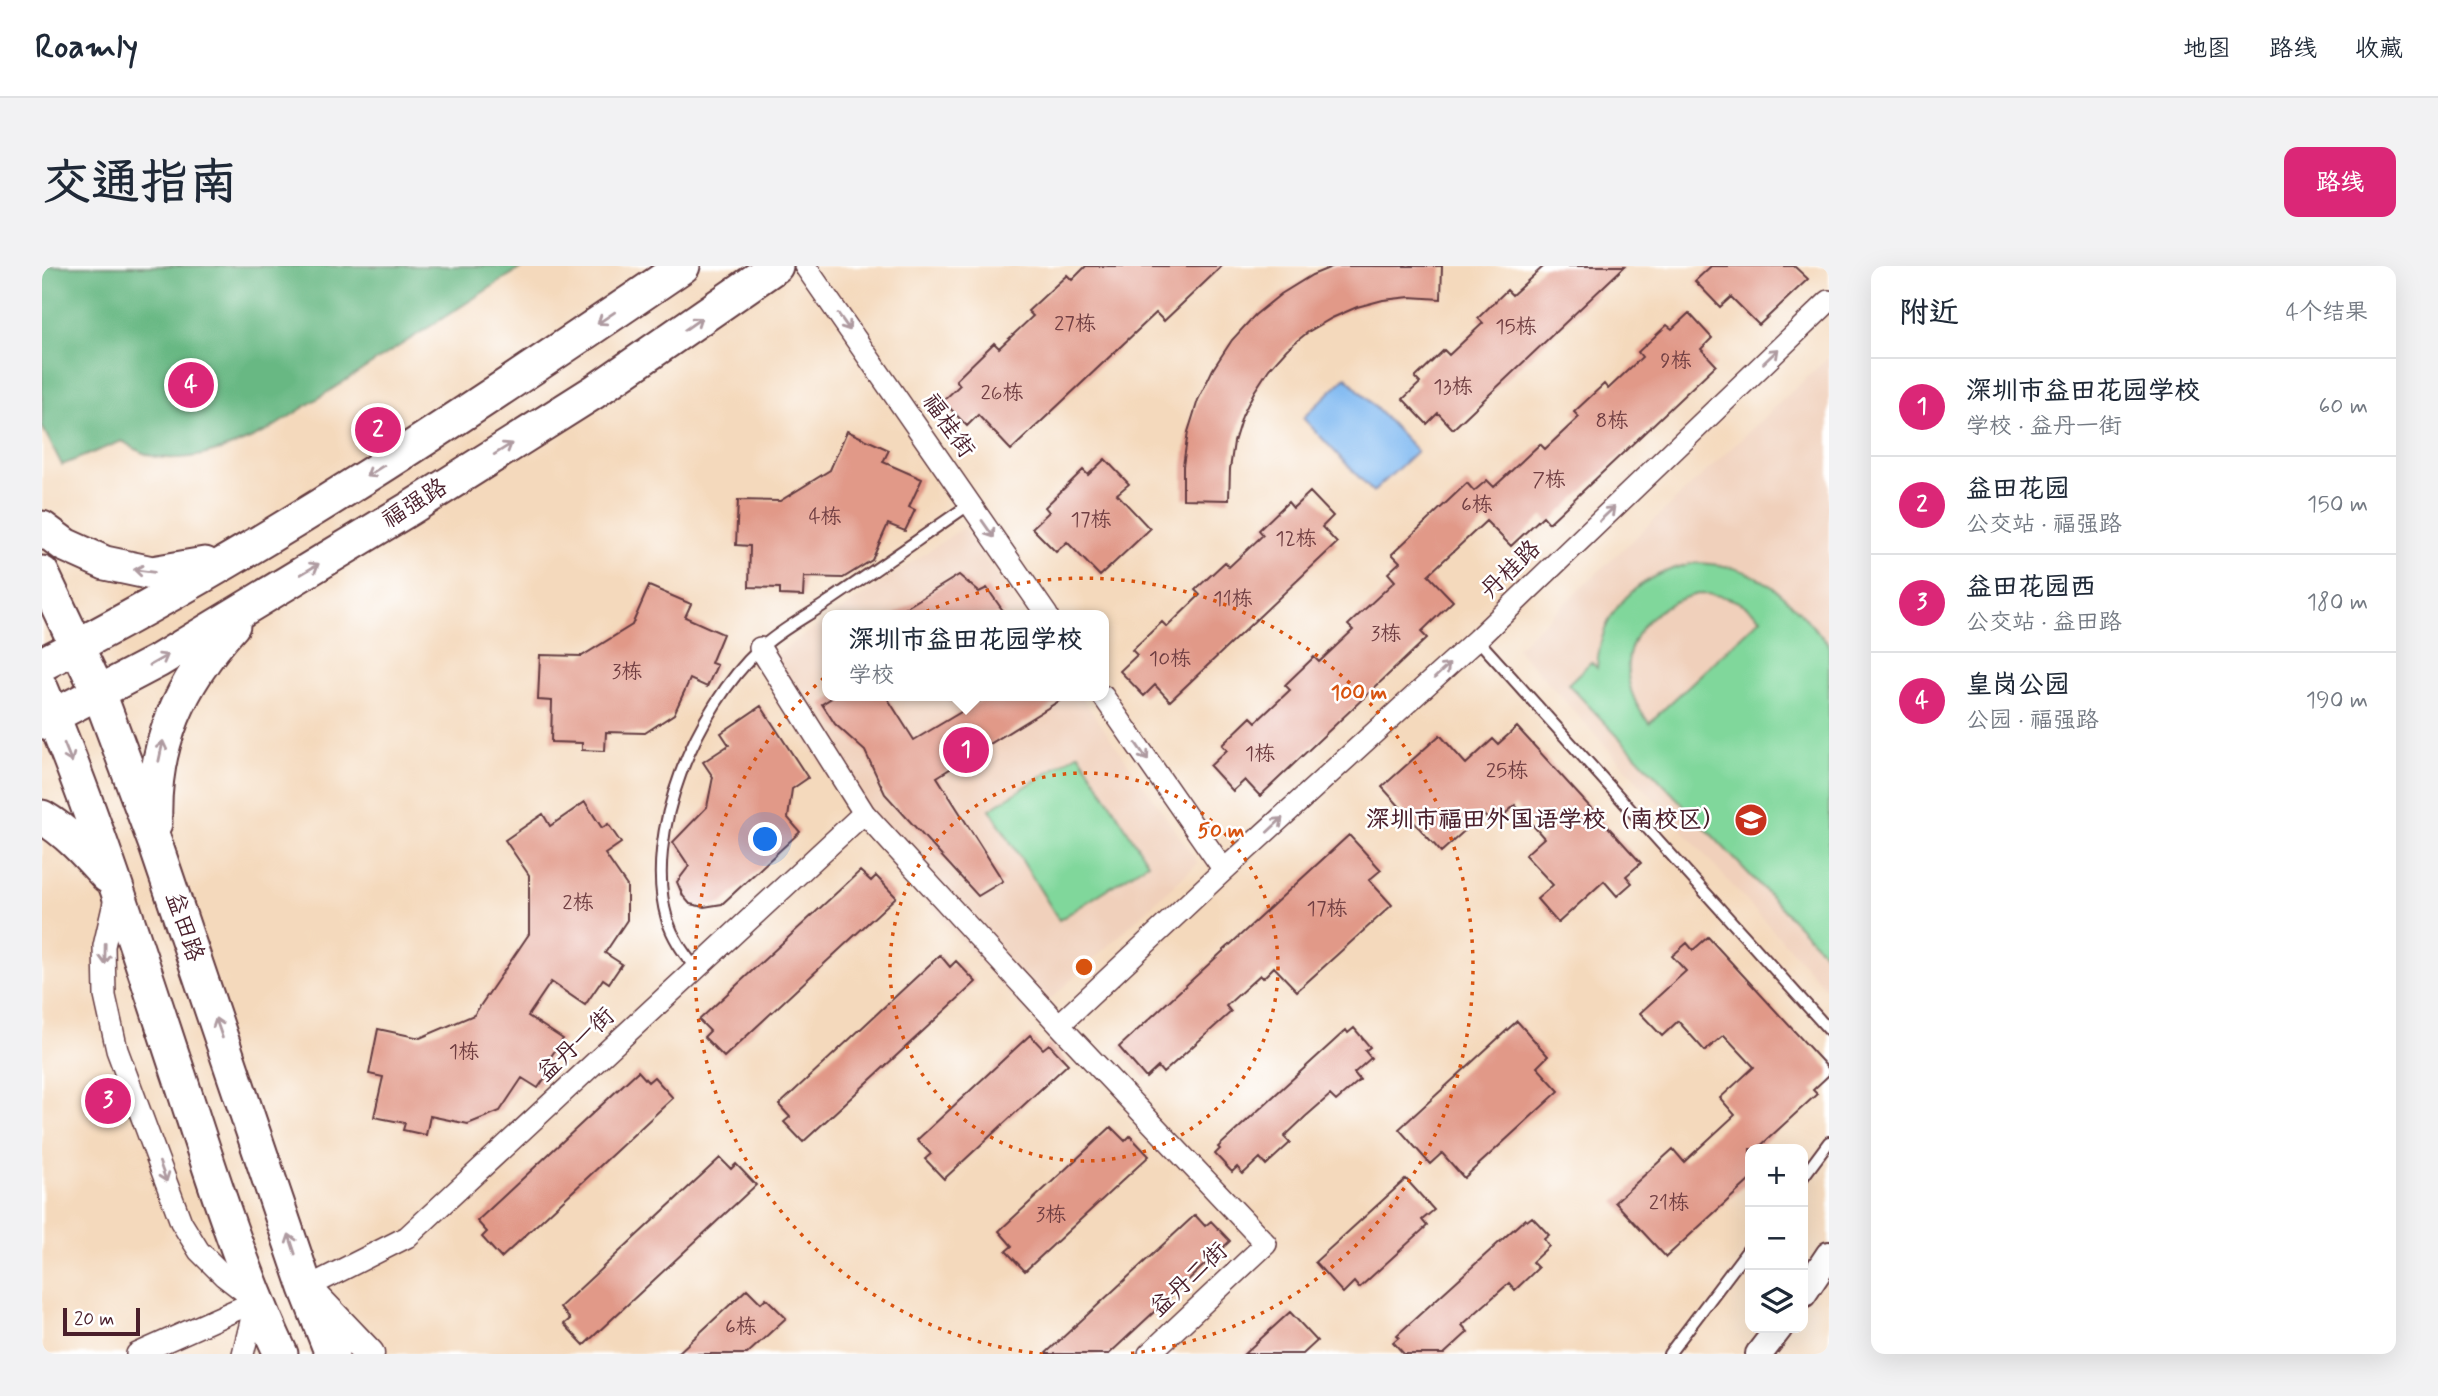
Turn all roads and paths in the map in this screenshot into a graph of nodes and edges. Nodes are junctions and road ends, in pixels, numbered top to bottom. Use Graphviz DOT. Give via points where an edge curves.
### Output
graph roads {
  1 [pos="683,266"];
  2 [pos="776,266"];
  3 [pos="805,266"];
  4 [pos="1829,301"];
  5 [pos="970,505"];
  6 [pos="42,528"];
  7 [pos="235,557"];
  8 [pos="42,573"];
  9 [pos="251,605"];
  10 [pos="1044,610"];
  11 [pos="1478,639"];
  12 [pos="78,645"];
  13 [pos="760,648"];
  14 [pos="42,664"];
  15 [pos="99,693"];
  16 [pos="1106,701"];
  17 [pos="46,710"];
  18 [pos="864,813"];
  19 [pos="42,817"];
  20 [pos="155,843"];
  21 [pos="1224,870"];
  22 [pos="117,887"];
  23 [pos="696,969"];
  24 [pos="1059,1025"];
  25 [pos="1829,1030"];
  26 [pos="1829,1142"];
  27 [pos="1808,1170"];
  28 [pos="1745,1254"];
  29 [pos="1829,1255"];
  30 [pos="1808,1286"];
  31 [pos="306,1289"];
  32 [pos="256,1301"];
  33 [pos="1775,1333"];
  34 [pos="137,1354"];
  35 [pos="243,1354"];
  36 [pos="268,1354"];
  37 [pos="281,1354"];
  38 [pos="332,1354"];
  39 [pos="369,1354"];
  40 [pos="1149,1354"];
  41 [pos="1669,1354"];
  42 [pos="1759,1354"];
  1 -- 7 [label="main road, 福强路, one-way" via="395,458"];
  9 -- 2 [label="main road, 福强路, one-way" via="594,392"];
  3 -- 5 [label="street, 福桂街, one-way"];
  11 -- 4 [label="street, 丹桂路, one-way"];
  5 -- 10 [label="street, 福桂街, one-way"];
  5 -- 13 [label="lane"];
  7 -- 6 [label="main road, one-way" via="152,573 105,563 65,545"];
  7 -- 12 [label="main road, 福强路"];
  8 -- 12 [label="main road, 益田路"];
  15 -- 9 [label="main road, 福强路, one-way"];
  20 -- 9 [label="main road, one-way" via="154,794 161,746 173,716 195,673"];
  21 -- 11 [label="street, 丹桂路, one-way"];
  11 -- 25 [label="lane"];
  12 -- 14 [label="main road, 福强路"];
  12 -- 15 [label="main road, 益田路"];
  13 -- 18 [label="street"];
  13 -- 23 [label="lane" via="721,692 678,776 665,825 659,876 667,918 678,945"];
  15 -- 17 [label="main road, 福强路"];
  15 -- 20 [label="main road, 益田路"];
  16 -- 21 [label="street, one-way"];
  17 -- 22 [label="main road, 益田路, one-way" via="77,775"];
  18 -- 23 [label="street, 益丹一街"];
  18 -- 24 [label="street"];
  19 -- 22 [label="main road" via="55,824"];
  31 -- 20 [label="main road, 益田路, one-way"];
  21 -- 24 [label="street, 丹桂路"];
  22 -- 32 [label="main road, 益田路"];
  22 -- 32 [label="street, one-way" via="104,946 105,996 117,1049 181,1222 199,1251"];
  23 -- 31 [label="street, 益丹一街" via="407,1237"];
  24 -- 40 [label="street, 益丹二街" via="1266,1244"];
  26 -- 27 [label="lane"];
  28 -- 41 [label="lane"];
  29 -- 30 [label="street"];
  31 -- 38 [label="main road, 益田路"];
  31 -- 39 [label="main road, 益田路"];
  32 -- 34 [label="street"];
  32 -- 35 [label="street"];
  32 -- 36 [label="main road, 益田路"];
  32 -- 37 [label="main road, 益田路"];
  33 -- 42 [label="street"];
}
